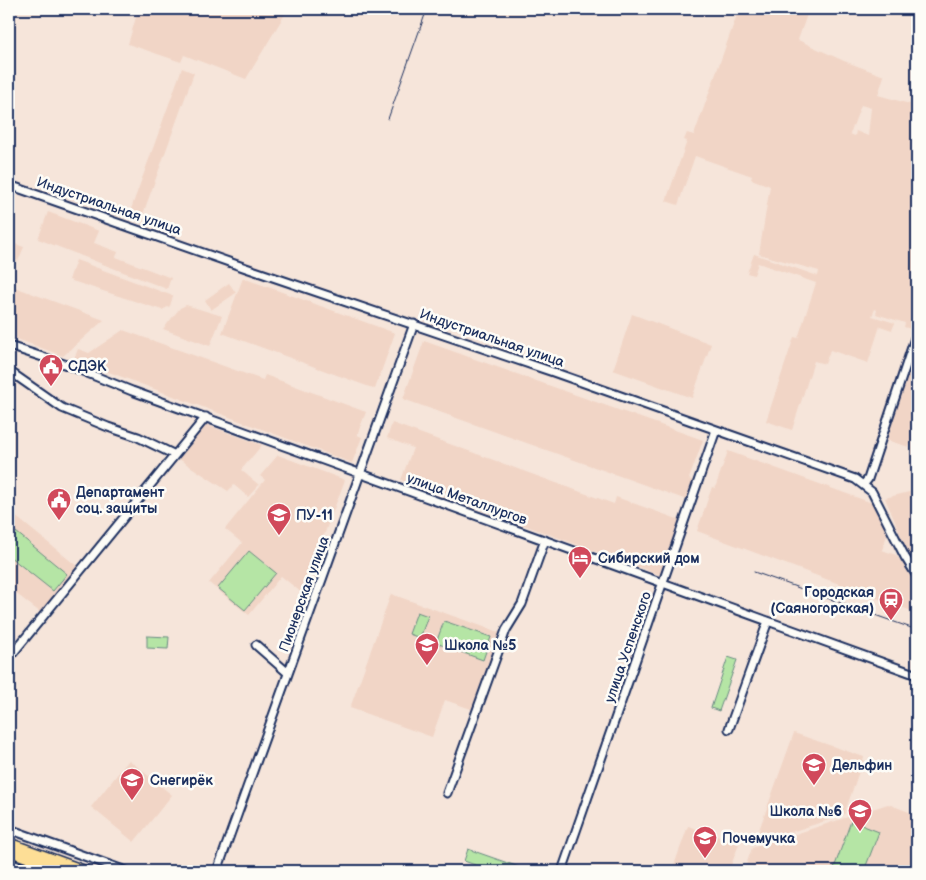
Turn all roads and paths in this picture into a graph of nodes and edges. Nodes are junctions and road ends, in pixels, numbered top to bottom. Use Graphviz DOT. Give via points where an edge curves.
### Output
graph roads {
  1 [pos="9,185"];
  2 [pos="414,324"];
  3 [pos="917,332"];
  4 [pos="9,346"];
  5 [pos="12,373"];
  6 [pos="206,417"];
  7 [pos="716,430"];
  8 [pos="174,455"];
  9 [pos="360,473"];
  10 [pos="864,484"];
  11 [pos="545,540"];
  12 [pos="917,576"];
  13 [pos="664,583"];
  14 [pos="768,621"];
  15 [pos="256,645"];
  16 [pos="9,658"];
  17 [pos="288,674"];
  18 [pos="917,675"];
  19 [pos="729,729"];
  20 [pos="447,793"];
  21 [pos="9,829"];
  22 [pos="9,843"];
  23 [pos="9,851"];
  24 [pos="9,862"];
  25 [pos="32,871"];
  26 [pos="64,871"];
  27 [pos="86,871"];
  28 [pos="126,871"];
  29 [pos="217,871"];
  30 [pos="562,871"];
  1 -- 2 [label="street, Индустриальная улица"];
  2 -- 7 [label="street, Индустриальная улица"];
  2 -- 9 [label="street, Пионерская улица"];
  3 -- 10 [label="street"];
  4 -- 6 [label="street, улица Металлургов"];
  5 -- 8 [label="street" via="62,408 138,437"];
  6 -- 8 [label="street"];
  6 -- 9 [label="street, улица Металлургов"];
  7 -- 10 [label="street, Индустриальная улица"];
  7 -- 13 [label="street, улица Успенского"];
  8 -- 16 [label="street"];
  9 -- 11 [label="street, улица Металлургов"];
  9 -- 17 [label="street, Пионерская улица"];
  10 -- 12 [label="street, Индустриальная улица" via="882,509"];
  11 -- 13 [label="street, улица Металлургов"];
  11 -- 20 [label="street" via="522,604 506,630"];
  13 -- 14 [label="street, улица Металлургов"];
  13 -- 30 [label="street, улица Успенского"];
  14 -- 18 [label="street, улица Металлургов"];
  14 -- 19 [label="street"];
  15 -- 17 [label="street"];
  17 -- 29 [label="street, Пионерская улица"];
  21 -- 28 [label="street"];
  22 -- 27 [label="main road"];
  23 -- 26 [label="main road"];
  24 -- 25 [label="street"];
}
